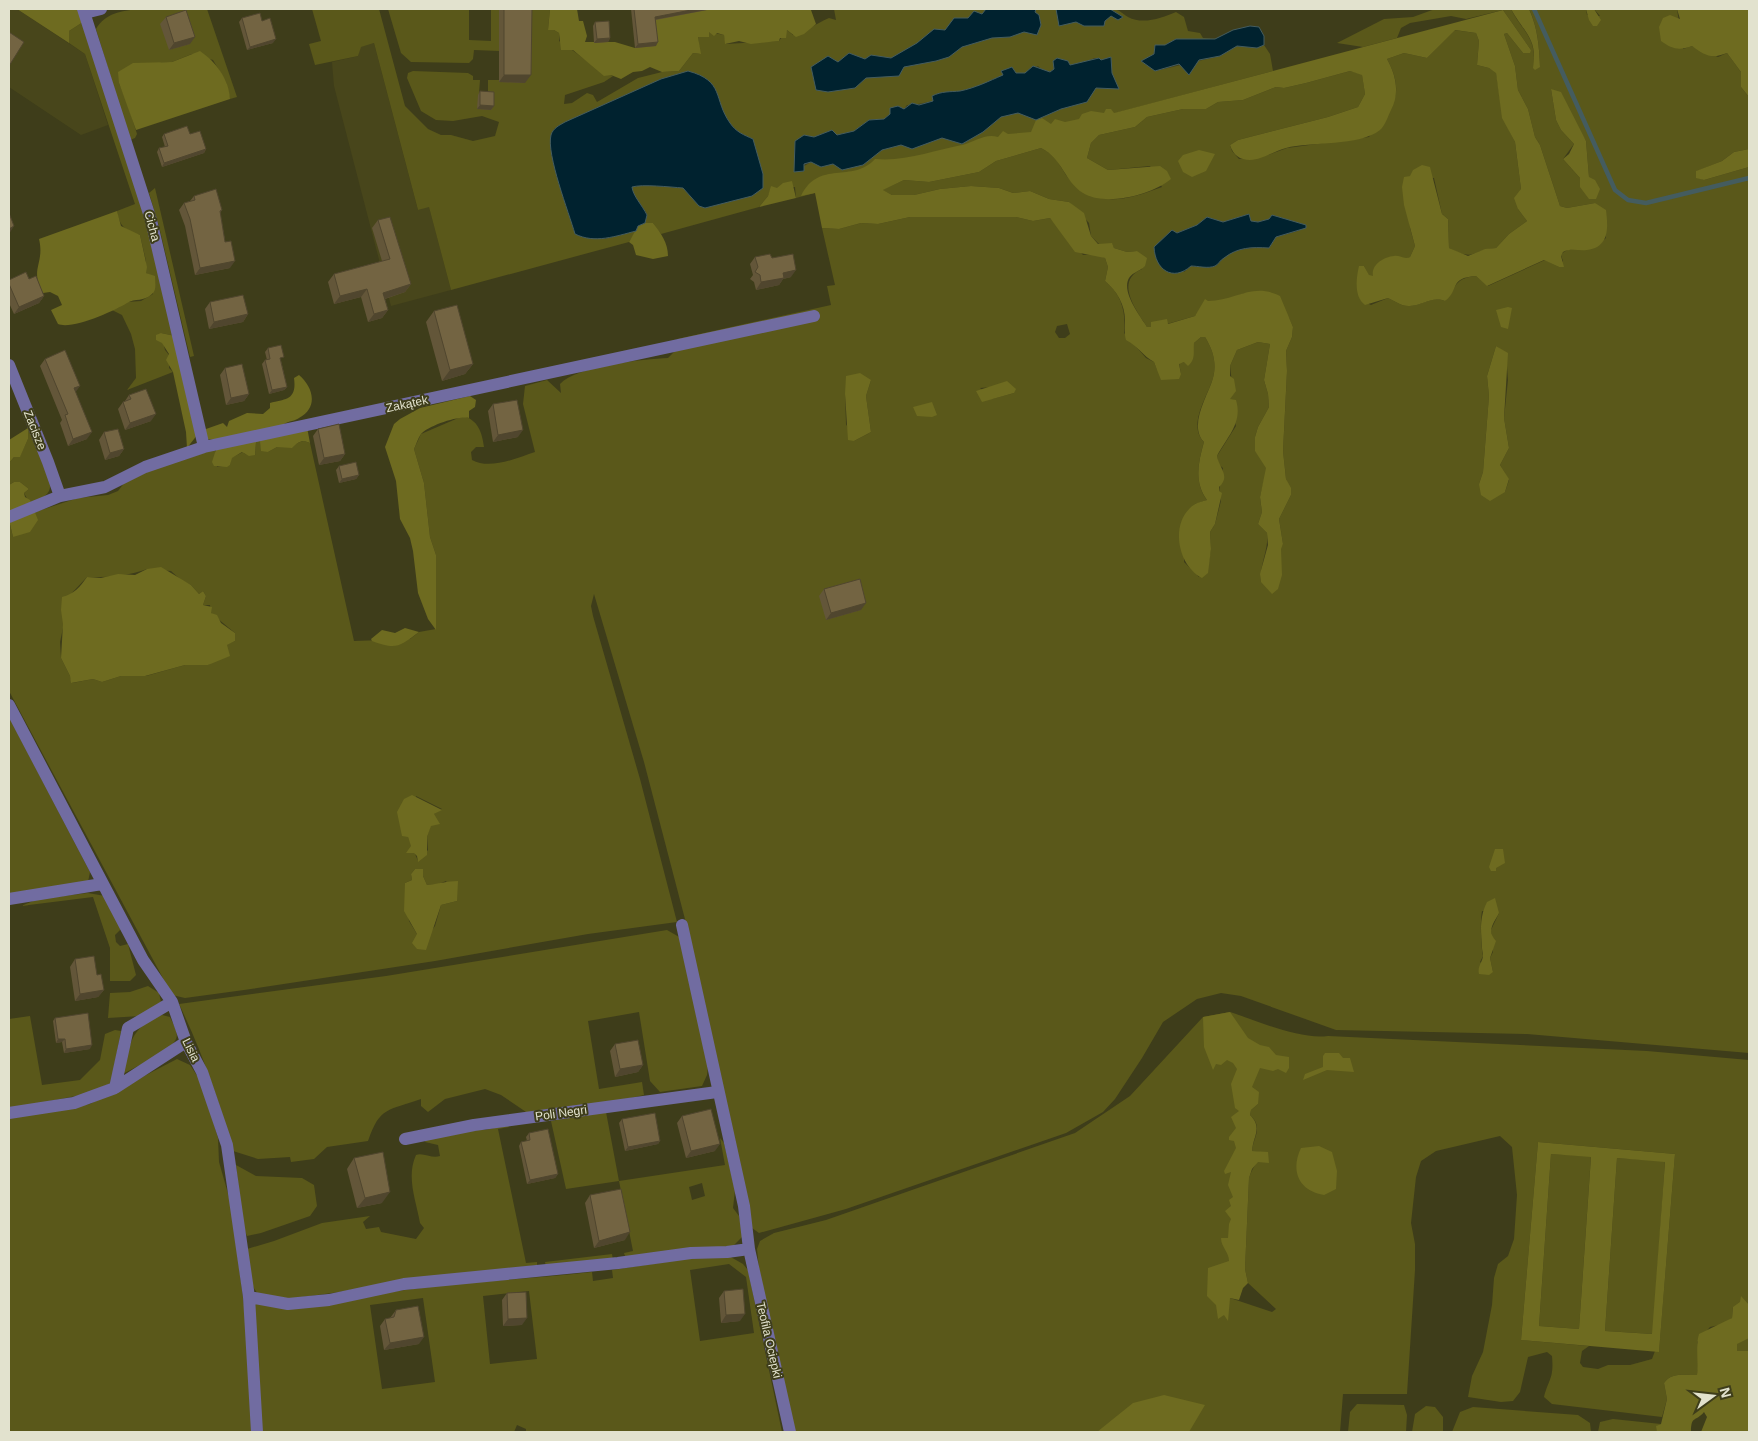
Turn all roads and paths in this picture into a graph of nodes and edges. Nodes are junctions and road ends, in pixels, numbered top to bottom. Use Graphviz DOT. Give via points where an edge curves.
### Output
graph roads {
  1 [pos="101,9"];
  2 [pos="84,11"];
  3 [pos="814,316"];
  4 [pos="9,365"];
  5 [pos="204,447"];
  6 [pos="60,496"];
  7 [pos="9,517"];
  8 [pos="9,705"];
  9 [pos="102,884"];
  10 [pos="9,899"];
  11 [pos="682,925"];
  12 [pos="172,1002"];
  13 [pos="186,1042"];
  14 [pos="115,1088"];
  15 [pos="717,1092"];
  16 [pos="9,1113"];
  17 [pos="405,1139"];
  18 [pos="749,1249"];
  19 [pos="249,1297"];
  20 [pos="257,1432"];
  21 [pos="790,1432"];
  1 -- 2 [label="street"];
  2 -- 5 [label="street, Cicha" via="151,220"];
  3 -- 5 [label="street, Zakątek"];
  4 -- 6 [label="street, Zacisze"];
  5 -- 6 [label="street, Zakątek" via="145,466 105,487"];
  6 -- 7 [label="street, Zakątek"];
  8 -- 9 [label="street, Lisia"];
  9 -- 10 [label="street"];
  9 -- 12 [label="street, Lisia" via="143,960"];
  11 -- 15 [label="street, Teofila Ociepki"];
  12 -- 13 [label="street, Lisia"];
  12 -- 14 [label="street" via="128,1028"];
  13 -- 14 [label="street"];
  13 -- 19 [label="street, Lisia" via="202,1072 227,1146"];
  14 -- 16 [label="street" via="74,1103"];
  15 -- 17 [label="street, Poli Negri" via="474,1125"];
  15 -- 18 [label="street, Teofila Ociepki" via="744,1206"];
  18 -- 19 [label="street" via="404,1284 329,1300 288,1304"];
  18 -- 21 [label="street, Teofila Ociepki"];
  19 -- 20 [label="street, Lisia"];
}
